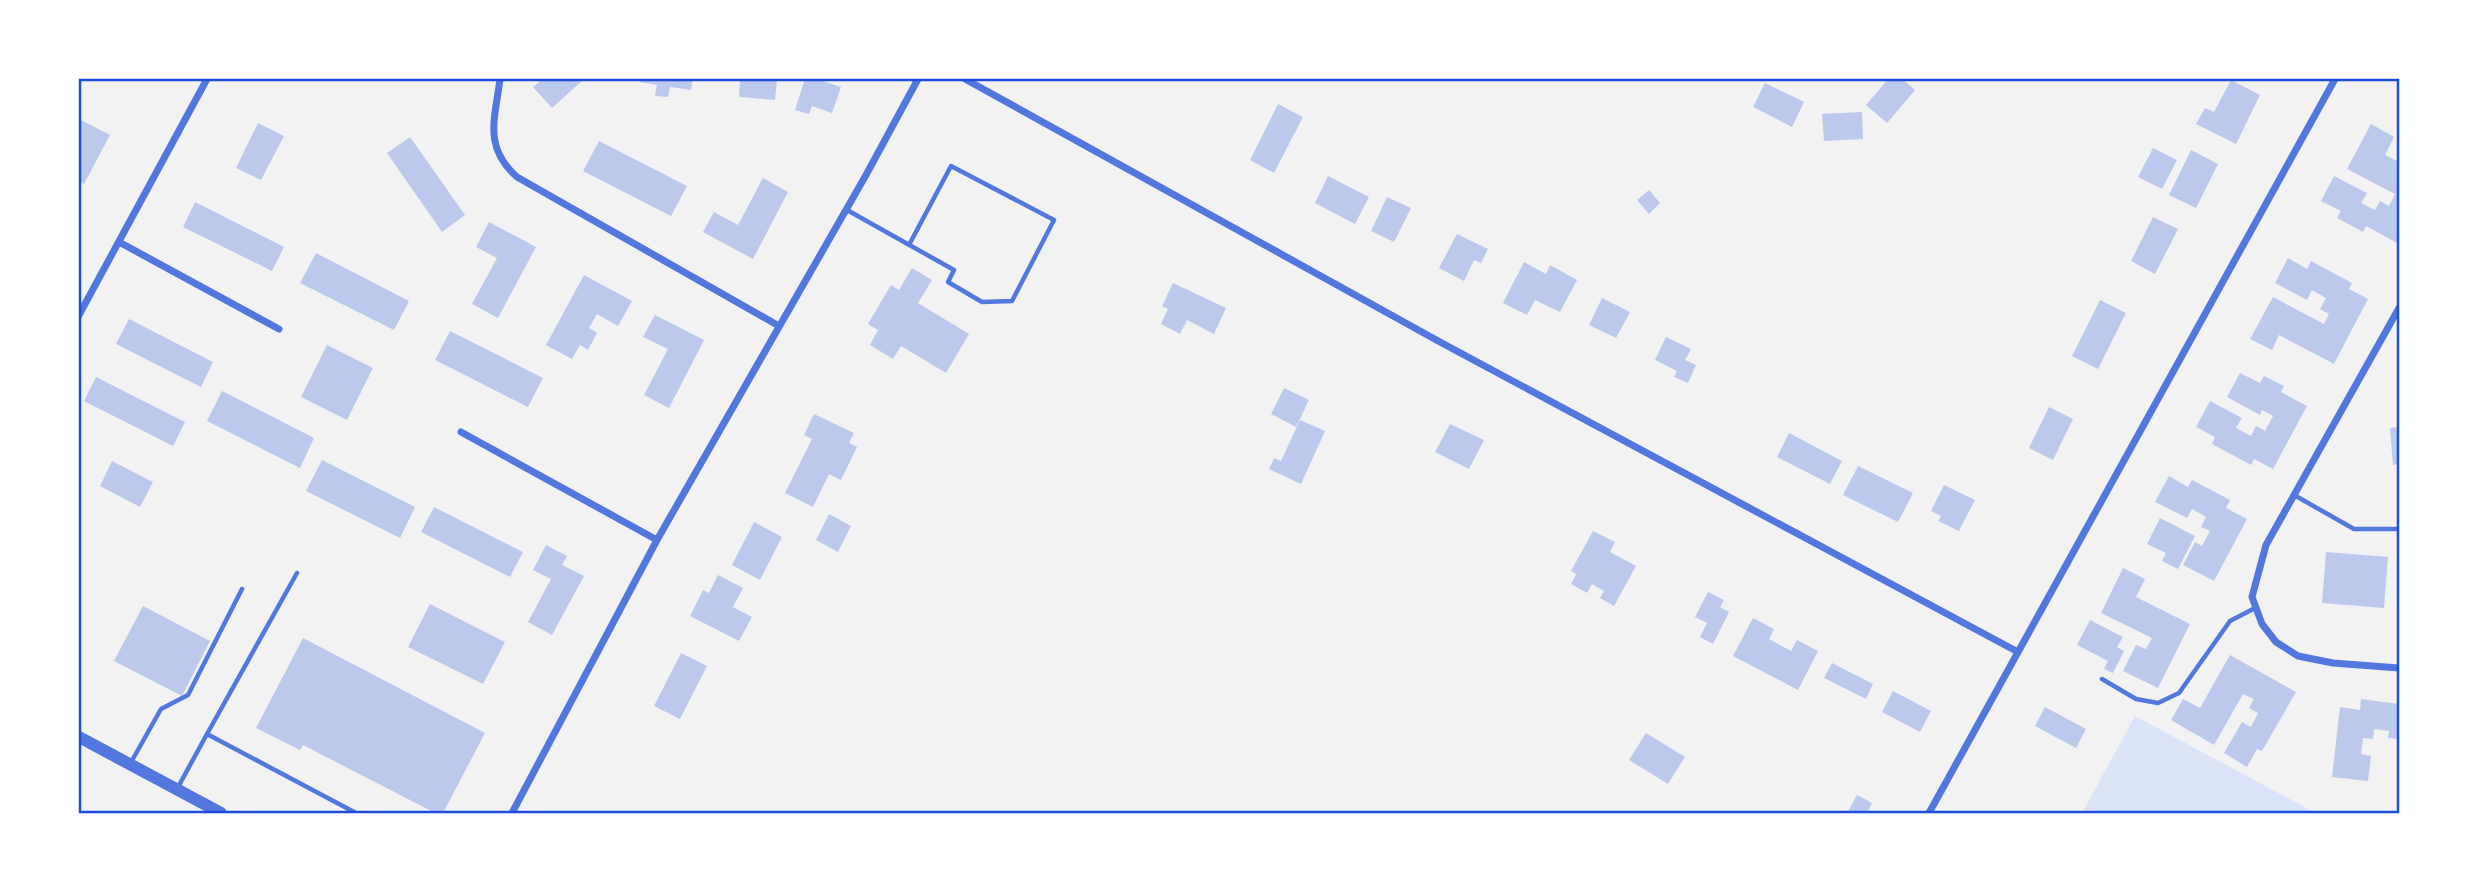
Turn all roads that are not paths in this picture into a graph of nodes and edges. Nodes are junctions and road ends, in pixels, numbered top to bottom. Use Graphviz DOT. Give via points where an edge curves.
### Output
graph roads {
  1 [pos="208,79"];
  2 [pos="500,79"];
  3 [pos="918,79"];
  4 [pos="965,79"];
  5 [pos="2335,79"];
  6 [pos="846,209"];
  7 [pos="119,242"];
  8 [pos="909,245"];
  9 [pos="2399,308"];
  10 [pos="79,315"];
  11 [pos="779,326"];
  12 [pos="279,329"];
  13 [pos="461,432"];
  14 [pos="2294,495"];
  15 [pos="2399,529"];
  16 [pos="657,540"];
  17 [pos="297,573"];
  18 [pos="242,589"];
  19 [pos="2255,608"];
  20 [pos="2018,652"];
  21 [pos="2399,668"];
  22 [pos="2102,679"];
  23 [pos="207,734"];
  24 [pos="79,737"];
  25 [pos="130,764"];
  26 [pos="176,789"];
  27 [pos="221,813"];
  28 [pos="356,813"];
  29 [pos="512,813"];
  30 [pos="1929,813"];
  1 -- 7 [label="street"];
  2 -- 11 [label="street" via="495,149 517,177"];
  3 -- 6 [label="street"];
  4 -- 20 [label="street" via="1427,336"];
  5 -- 20 [label="street"];
  6 -- 8 [label="lane"];
  6 -- 11 [label="street"];
  7 -- 10 [label="street"];
  7 -- 12 [label="street"];
  8 -- 8 [label="lane" via="954,270 948,282 982,302 1012,301 1054,220 951,166"];
  9 -- 14 [label="street"];
  11 -- 16 [label="street"];
  13 -- 16 [label="street"];
  14 -- 15 [label="lane" via="2354,529"];
  14 -- 19 [label="street" via="2266,545 2252,597"];
  16 -- 29 [label="street"];
  17 -- 23 [label="lane"];
  18 -- 25 [label="lane" via="188,695 161,709"];
  19 -- 21 [label="street" via="2276,642 2298,656"];
  19 -- 22 [label="lane" via="2230,621 2179,694 2158,703 2136,699"];
  20 -- 30 [label="street"];
  23 -- 26 [label="lane"];
  23 -- 28 [label="lane"];
  24 -- 25 [label="street"];
  25 -- 26 [label="street"];
  26 -- 27 [label="street"];
}
